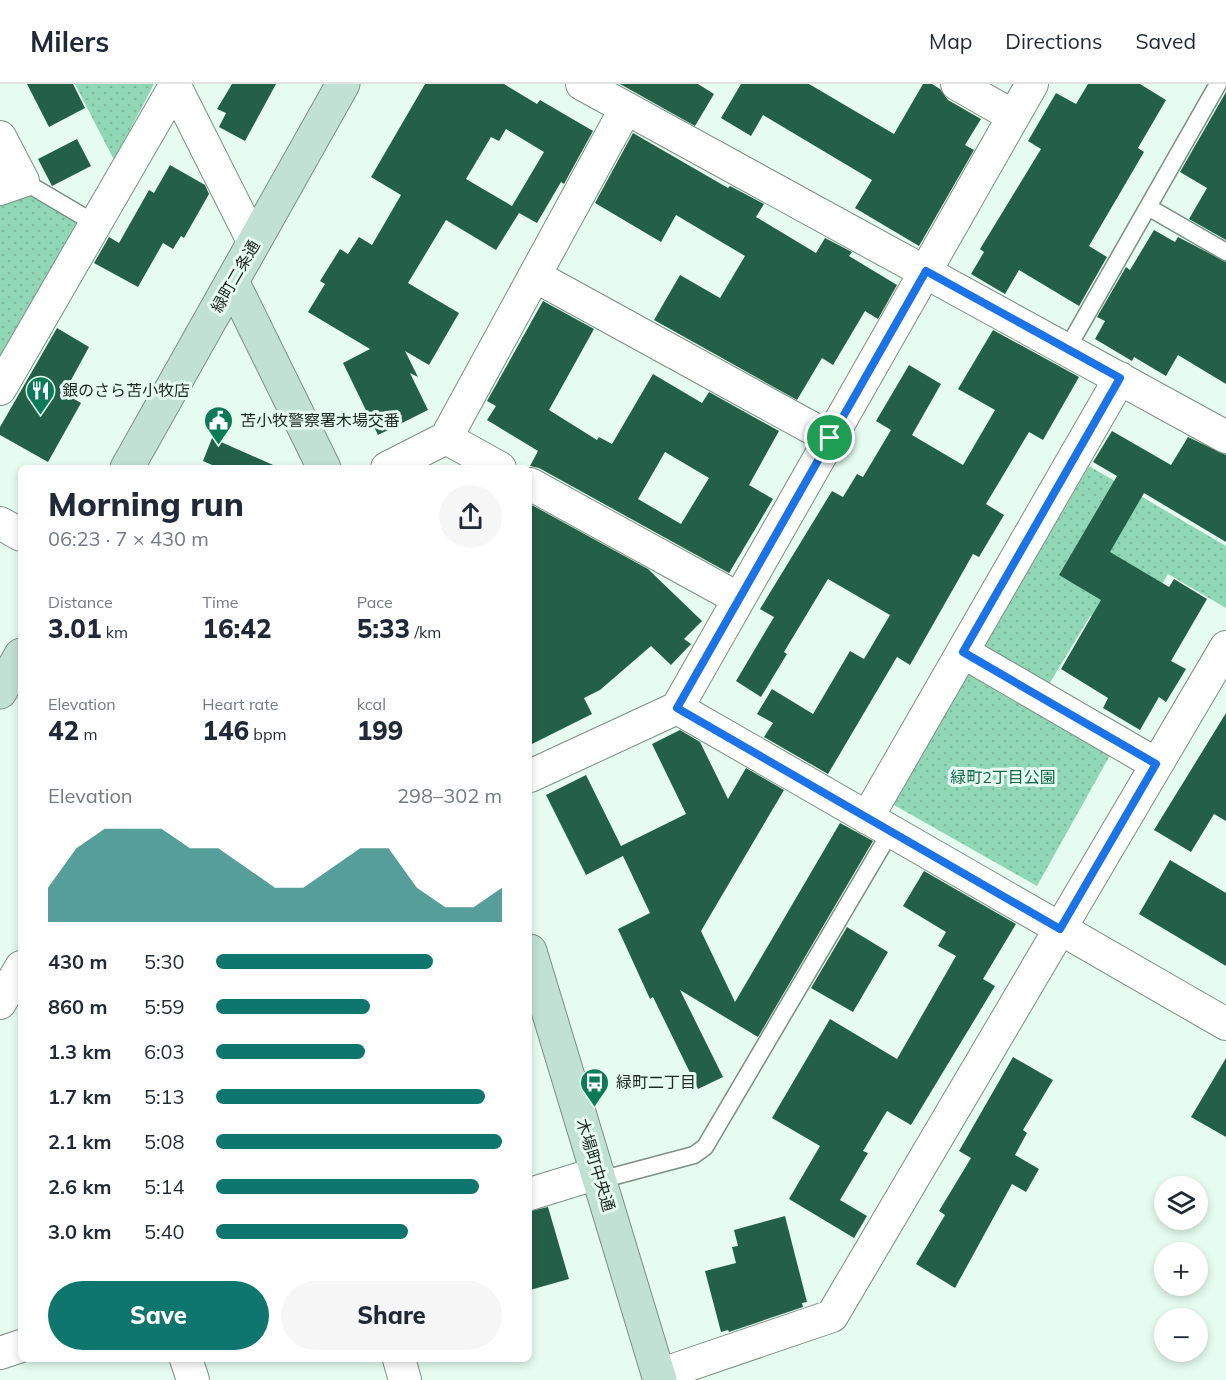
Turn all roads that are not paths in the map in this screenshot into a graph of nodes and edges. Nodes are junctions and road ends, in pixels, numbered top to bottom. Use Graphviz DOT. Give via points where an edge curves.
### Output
graph roads {
  1 [pos="343,84"];
  2 [pos="582,84"];
  3 [pos="957,84"];
  4 [pos="1032,84"];
  5 [pos="1218,84"];
  6 [pos="174,85"];
  7 [pos="626,108"];
  8 [pos="1013,116"];
  9 [pos="0,137"];
  10 [pos="11,185"];
  11 [pos="1148,207"];
  12 [pos="96,224"];
  13 [pos="254,243"];
  14 [pos="1226,252"];
  15 [pos="926,271"];
  16 [pos="535,276"];
  17 [pos="232,281"];
  18 [pos="1067,349"];
  19 [pos="1120,378"];
  20 [pos="0,389"];
  21 [pos="1226,437"];
  22 [pos="446,438"];
  23 [pos="830,438"];
  24 [pos="129,465"];
  25 [pos="323,465"];
  26 [pos="393,465"];
  27 [pos="495,465"];
  28 [pos="532,485"];
  29 [pos="0,523"];
  30 [pos="18,533"];
  31 [pos="739,599"];
  32 [pos="1226,647"];
  33 [pos="963,652"];
  34 [pos="18,660"];
  35 [pos="0,692"];
  36 [pos="677,708"];
  37 [pos="1156,764"];
  38 [pos="532,775"];
  39 [pos="879,824"];
  40 [pos="1060,929"];
  41 [pos="532,958"];
  42 [pos="18,972"];
  43 [pos="0,1003"];
  44 [pos="1226,1024"];
  45 [pos="599,1177"];
  46 [pos="532,1194"];
  47 [pos="18,1347"];
  48 [pos="0,1353"];
  49 [pos="187,1362"];
  50 [pos="400,1362"];
  51 [pos="660,1377"];
  52 [pos="193,1380"];
  53 [pos="405,1380"];
  1 -- 13 [label="street, 緑町二条通"];
  2 -- 7 [label="street"];
  3 -- 8 [label="street"];
  4 -- 8 [label="street"];
  5 -- 11 [label="lane"];
  6 -- 12 [label="street"];
  6 -- 13 [label="street"];
  7 -- 15 [label="street"];
  7 -- 16 [label="street"];
  8 -- 15 [label="street"];
  9 -- 10 [label="street"];
  10 -- 12 [label="lane"];
  11 -- 14 [label="lane"];
  11 -- 18 [label="lane"];
  12 -- 20 [label="street"];
  13 -- 17 [label="street, 緑町二条通"];
  15 -- 18 [label="street"];
  15 -- 23 [label="street"];
  16 -- 22 [label="street"];
  16 -- 23 [label="street"];
  17 -- 24 [label="street, 緑町二条通"];
  17 -- 25 [label="street"];
  18 -- 19 [label="street"];
  19 -- 21 [label="street"];
  19 -- 33 [label="street"];
  22 -- 26 [label="street"];
  22 -- 27 [label="street"];
  23 -- 31 [label="street"];
  28 -- 31 [label="street"];
  29 -- 30 [label="street"];
  31 -- 36 [label="street"];
  32 -- 37 [label="street"];
  33 -- 37 [label="street"];
  33 -- 39 [label="street"];
  34 -- 35 [label="street"];
  36 -- 38 [label="street"];
  36 -- 39 [label="street"];
  37 -- 40 [label="street"];
  39 -- 40 [label="street"];
  39 -- 45 [label="lane" via="705,1147 694,1155"];
  40 -- 44 [label="street"];
  40 -- 51 [label="street" via="832,1316"];
  41 -- 45 [label="street, 木場町中央通"];
  42 -- 43 [label="street"];
  45 -- 46 [label="street"];
  45 -- 51 [label="street, 木場町中央通"];
  47 -- 48 [label="street"];
  49 -- 52 [label="street"];
  50 -- 53 [label="street"];
}
